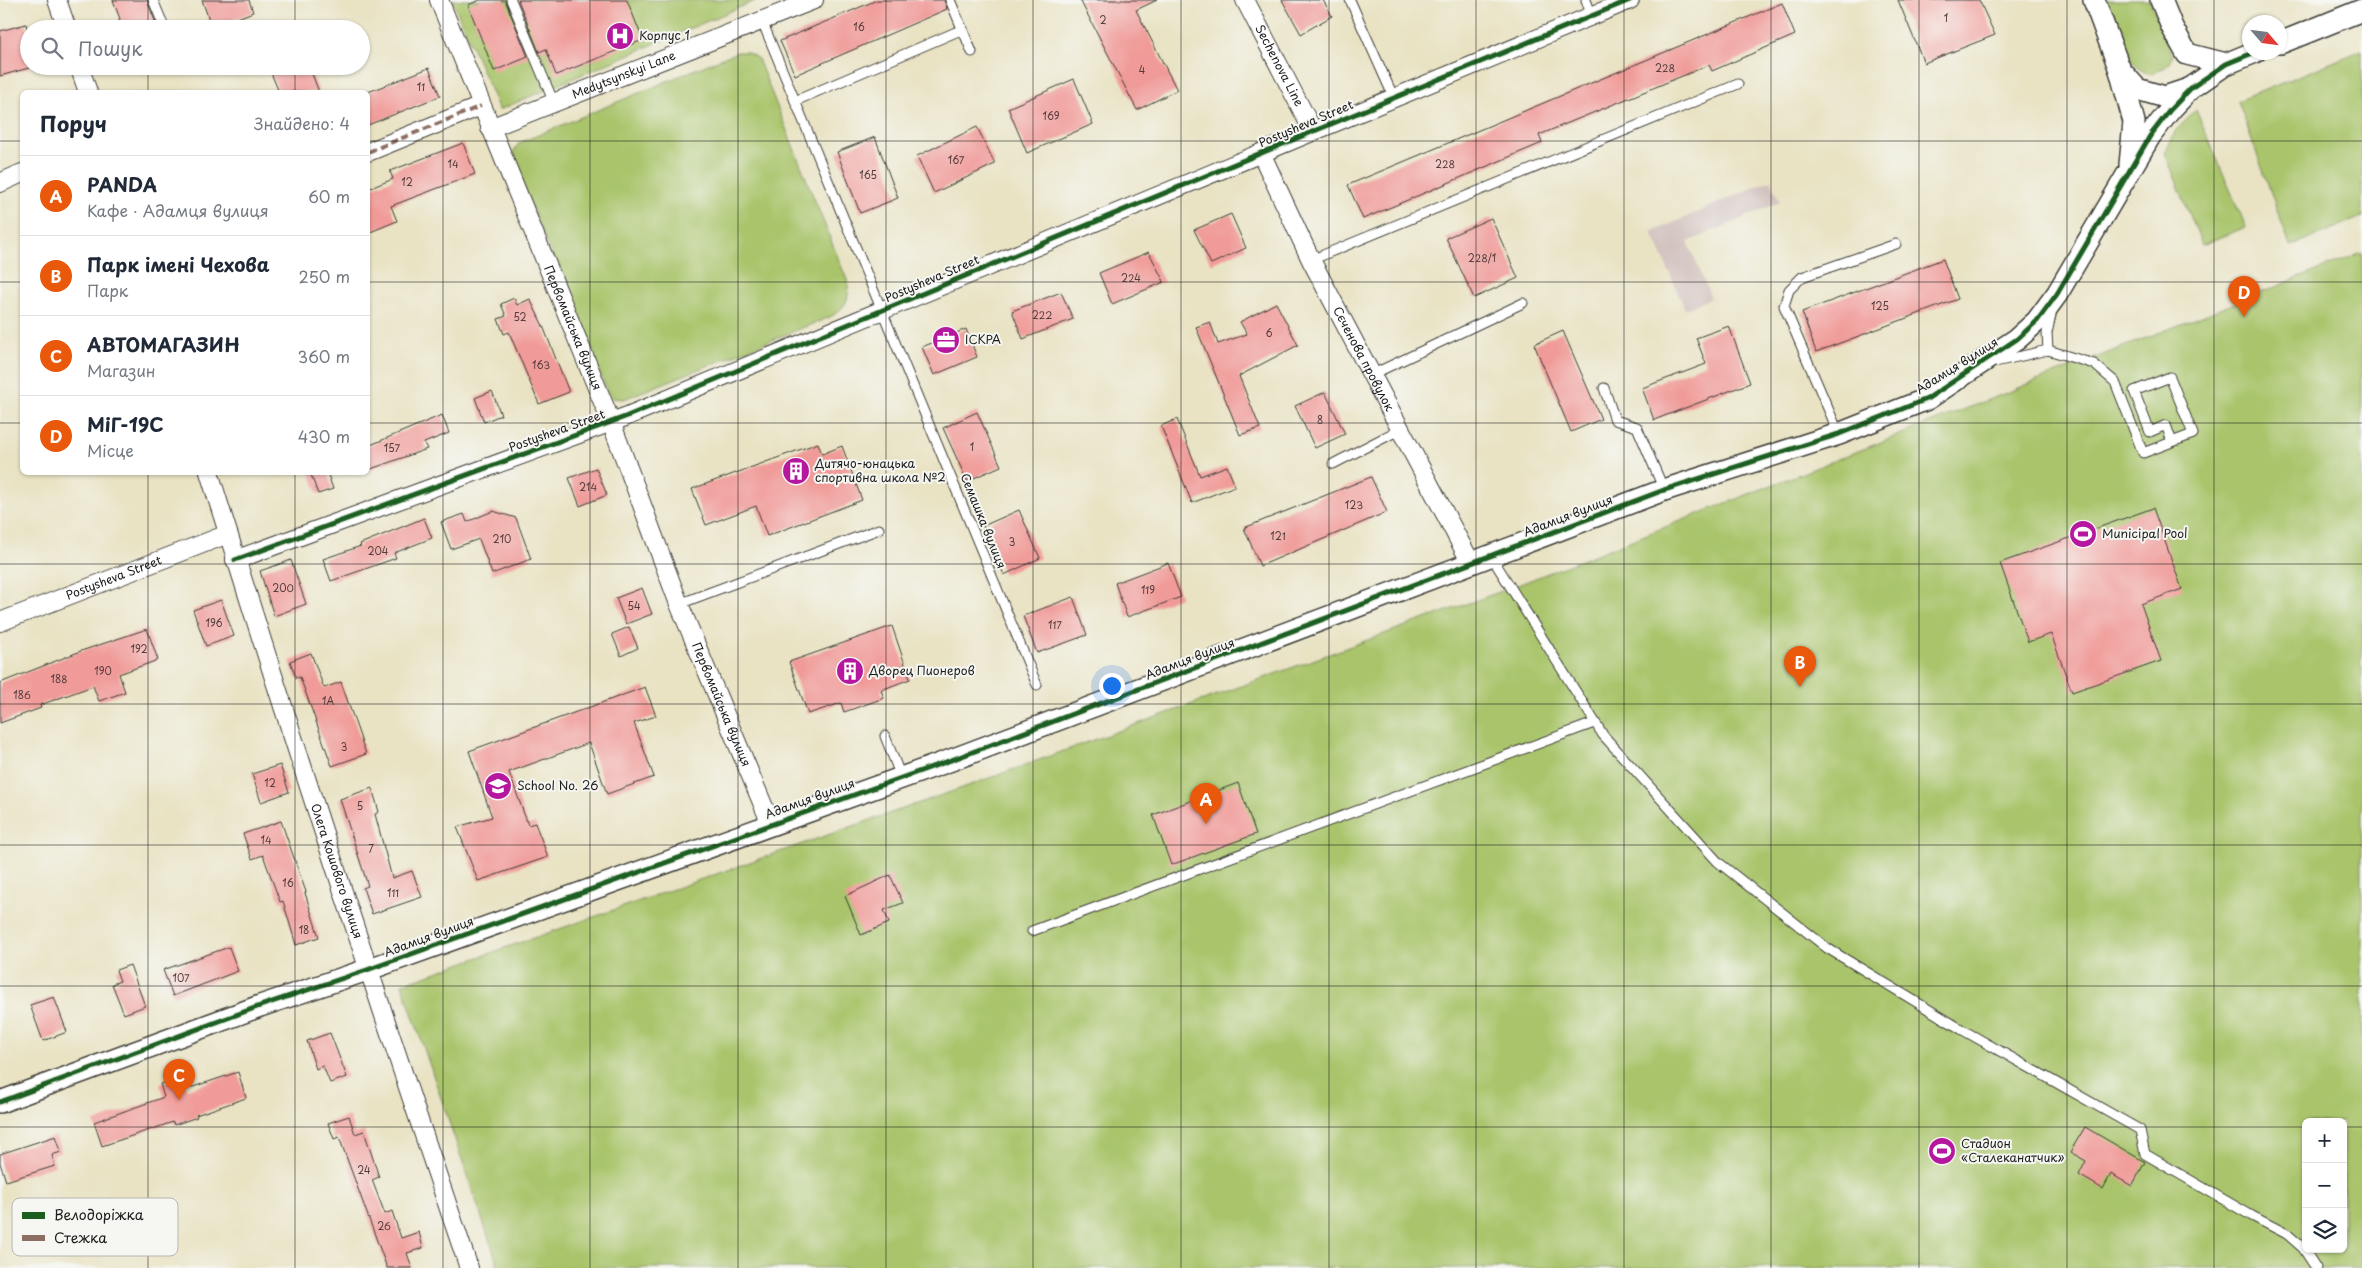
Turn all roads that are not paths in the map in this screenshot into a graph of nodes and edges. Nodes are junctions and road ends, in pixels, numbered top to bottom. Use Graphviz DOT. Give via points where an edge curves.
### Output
graph roads {
  1 [pos="57,0"];
  2 [pos="153,0"];
  3 [pos="439,0"];
  4 [pos="511,0"];
  5 [pos="814,0"];
  6 [pos="950,0"];
  7 [pos="1245,0"];
  8 [pos="1350,0"];
  9 [pos="1630,0"];
  10 [pos="2094,0"];
  11 [pos="2161,0"];
  12 [pos="1589,8"];
  13 [pos="2362,10"];
  14 [pos="64,20"];
  15 [pos="161,20"];
  16 [pos="762,21"];
  17 [pos="962,29"];
  18 [pos="2287,40"];
  19 [pos="972,52"];
  20 [pos="2242,57"];
  21 [pos="2226,64"];
  22 [pos="2120,70"];
  23 [pos="82,75"];
  24 [pos="1738,84"];
  25 [pos="2191,88"];
  26 [pos="87,90"];
  27 [pos="1394,98"];
  28 [pos="796,101"];
  29 [pos="554,103"];
  30 [pos="481,106"];
  31 [pos="490,128"];
  32 [pos="1312,131"];
  33 [pos="370,151"];
  34 [pos="1260,153"];
  35 [pos="20,174"];
  36 [pos="2129,175"];
  37 [pos="0,183"];
  38 [pos="1896,244"];
  39 [pos="1311,260"];
  40 [pos="2057,294"];
  41 [pos="1523,303"];
  42 [pos="883,310"];
  43 [pos="2048,350"];
  44 [pos="1980,365"];
  45 [pos="1371,375"];
  46 [pos="1604,388"];
  47 [pos="611,422"];
  48 [pos="1399,430"];
  49 [pos="1839,434"];
  50 [pos="2172,442"];
  51 [pos="1333,464"];
  52 [pos="210,475"];
  53 [pos="1664,490"];
  54 [pos="879,529"];
  55 [pos="228,534"];
  56 [pos="1491,556"];
  57 [pos="235,560"];
  58 [pos="1471,563"];
  59 [pos="679,604"];
  60 [pos="0,622"];
  61 [pos="1037,685"];
  62 [pos="1594,723"];
  63 [pos="885,736"];
  64 [pos="901,777"];
  65 [pos="771,824"];
  66 [pos="1032,930"];
  67 [pos="367,970"];
  68 [pos="0,1102"];
  69 [pos="469,1268"];
  70 [pos="2316,1268"];
  1 -- 14 [label="street"];
  2 -- 15 [label="lane"];
  3 -- 30 [label="street, Первомайська вулиця"];
  4 -- 29 [label="lane"];
  5 -- 16 [label="street, Medytsynskyi Lane"];
  6 -- 17 [label="lane"];
  7 -- 32 [label="street, Sechenova Line"];
  8 -- 27 [label="lane"];
  9 -- 12 [label="street, Postysheva Street"];
  10 -- 22 [label="street"];
  11 -- 21 [label="street" via="2187,54"];
  12 -- 27 [label="street, Postysheva Street"];
  13 -- 18 [label="street"];
  16 -- 28 [label="lane, Семашка вулиця"];
  16 -- 29 [label="street, Medytsynskyi Lane"];
  17 -- 19 [label="lane"];
  17 -- 28 [label="lane"];
  20 -- 21 [label="street, Адамця вулиця"];
  21 -- 25 [label="street, Адамця вулиця"];
  22 -- 25 [label="street" via="2138,89 2165,97"];
  22 -- 36 [label="street" via="2134,122"];
  23 -- 26 [label="street"];
  24 -- 39 [label="lane"];
  25 -- 36 [label="street, Адамця вулиця" via="2150,136"];
  27 -- 32 [label="street, Postysheva Street"];
  28 -- 42 [label="lane, Семашка вулиця"];
  29 -- 31 [label="street, Medytsynskyi Lane"];
  30 -- 31 [label="street, Первомайська вулиця"];
  30 -- 33 [label="street"];
  31 -- 47 [label="street, Первомайська вулиця"];
  32 -- 34 [label="street, Postysheva Street"];
  34 -- 39 [label="street, Сєченова провулок"];
  34 -- 42 [label="street, Postysheva Street"];
  35 -- 37 [label="street"];
  36 -- 40 [label="street, Адамця вулиця"];
  38 -- 49 [label="lane" via="1802,277 1789,290 1784,306"];
  39 -- 45 [label="street, Сєченова провулок"];
  40 -- 43 [label="lane" via="2047,333"];
  40 -- 44 [label="street, Адамця вулиця" via="2037,321"];
  41 -- 45 [label="lane"];
  42 -- 47 [label="street, Postysheva Street"];
  42 -- 61 [label="lane, Семашка вулиця"];
  43 -- 44 [label="lane"];
  43 -- 50 [label="lane" via="2094,364 2115,382 2143,453"];
  44 -- 49 [label="street, Адамця вулиця" via="1927,399"];
  45 -- 48 [label="street, Сєченова провулок"];
  46 -- 53 [label="lane" via="1615,420 1637,428"];
  47 -- 57 [label="street, Postysheva Street"];
  47 -- 59 [label="street, Первомайська вулиця"];
  48 -- 51 [label="lane"];
  48 -- 58 [label="street, Сєченова провулок"];
  49 -- 53 [label="street, Адамця вулиця"];
  50 -- 50 [label="lane" via="2193,434 2170,377 2134,391 2150,432 2166,425"];
  52 -- 55 [label="street, Олега Кошового вулиця"];
  53 -- 56 [label="street, Адамця вулиця"];
  54 -- 59 [label="lane"];
  55 -- 57 [label="street, Олега Кошового вулиця"];
  55 -- 60 [label="street, Postysheva Street"];
  56 -- 58 [label="street, Адамця вулиця"];
  56 -- 62 [label="lane"];
  57 -- 67 [label="street, Олега Кошового вулиця"];
  58 -- 64 [label="street, Адамця вулиця"];
  59 -- 65 [label="street, Первомайська вулиця"];
  62 -- 66 [label="lane"];
  62 -- 70 [label="lane" via="1718,862 1827,948 1961,1030 2140,1130 2145,1154 2287,1234 2303,1248"];
  63 -- 64 [label="lane"];
  64 -- 65 [label="street, Адамця вулиця"];
  65 -- 67 [label="street, Адамця вулиця"];
  67 -- 68 [label="street, Адамця вулиця"];
  67 -- 69 [label="street, Олега Кошового вулиця"];
}
